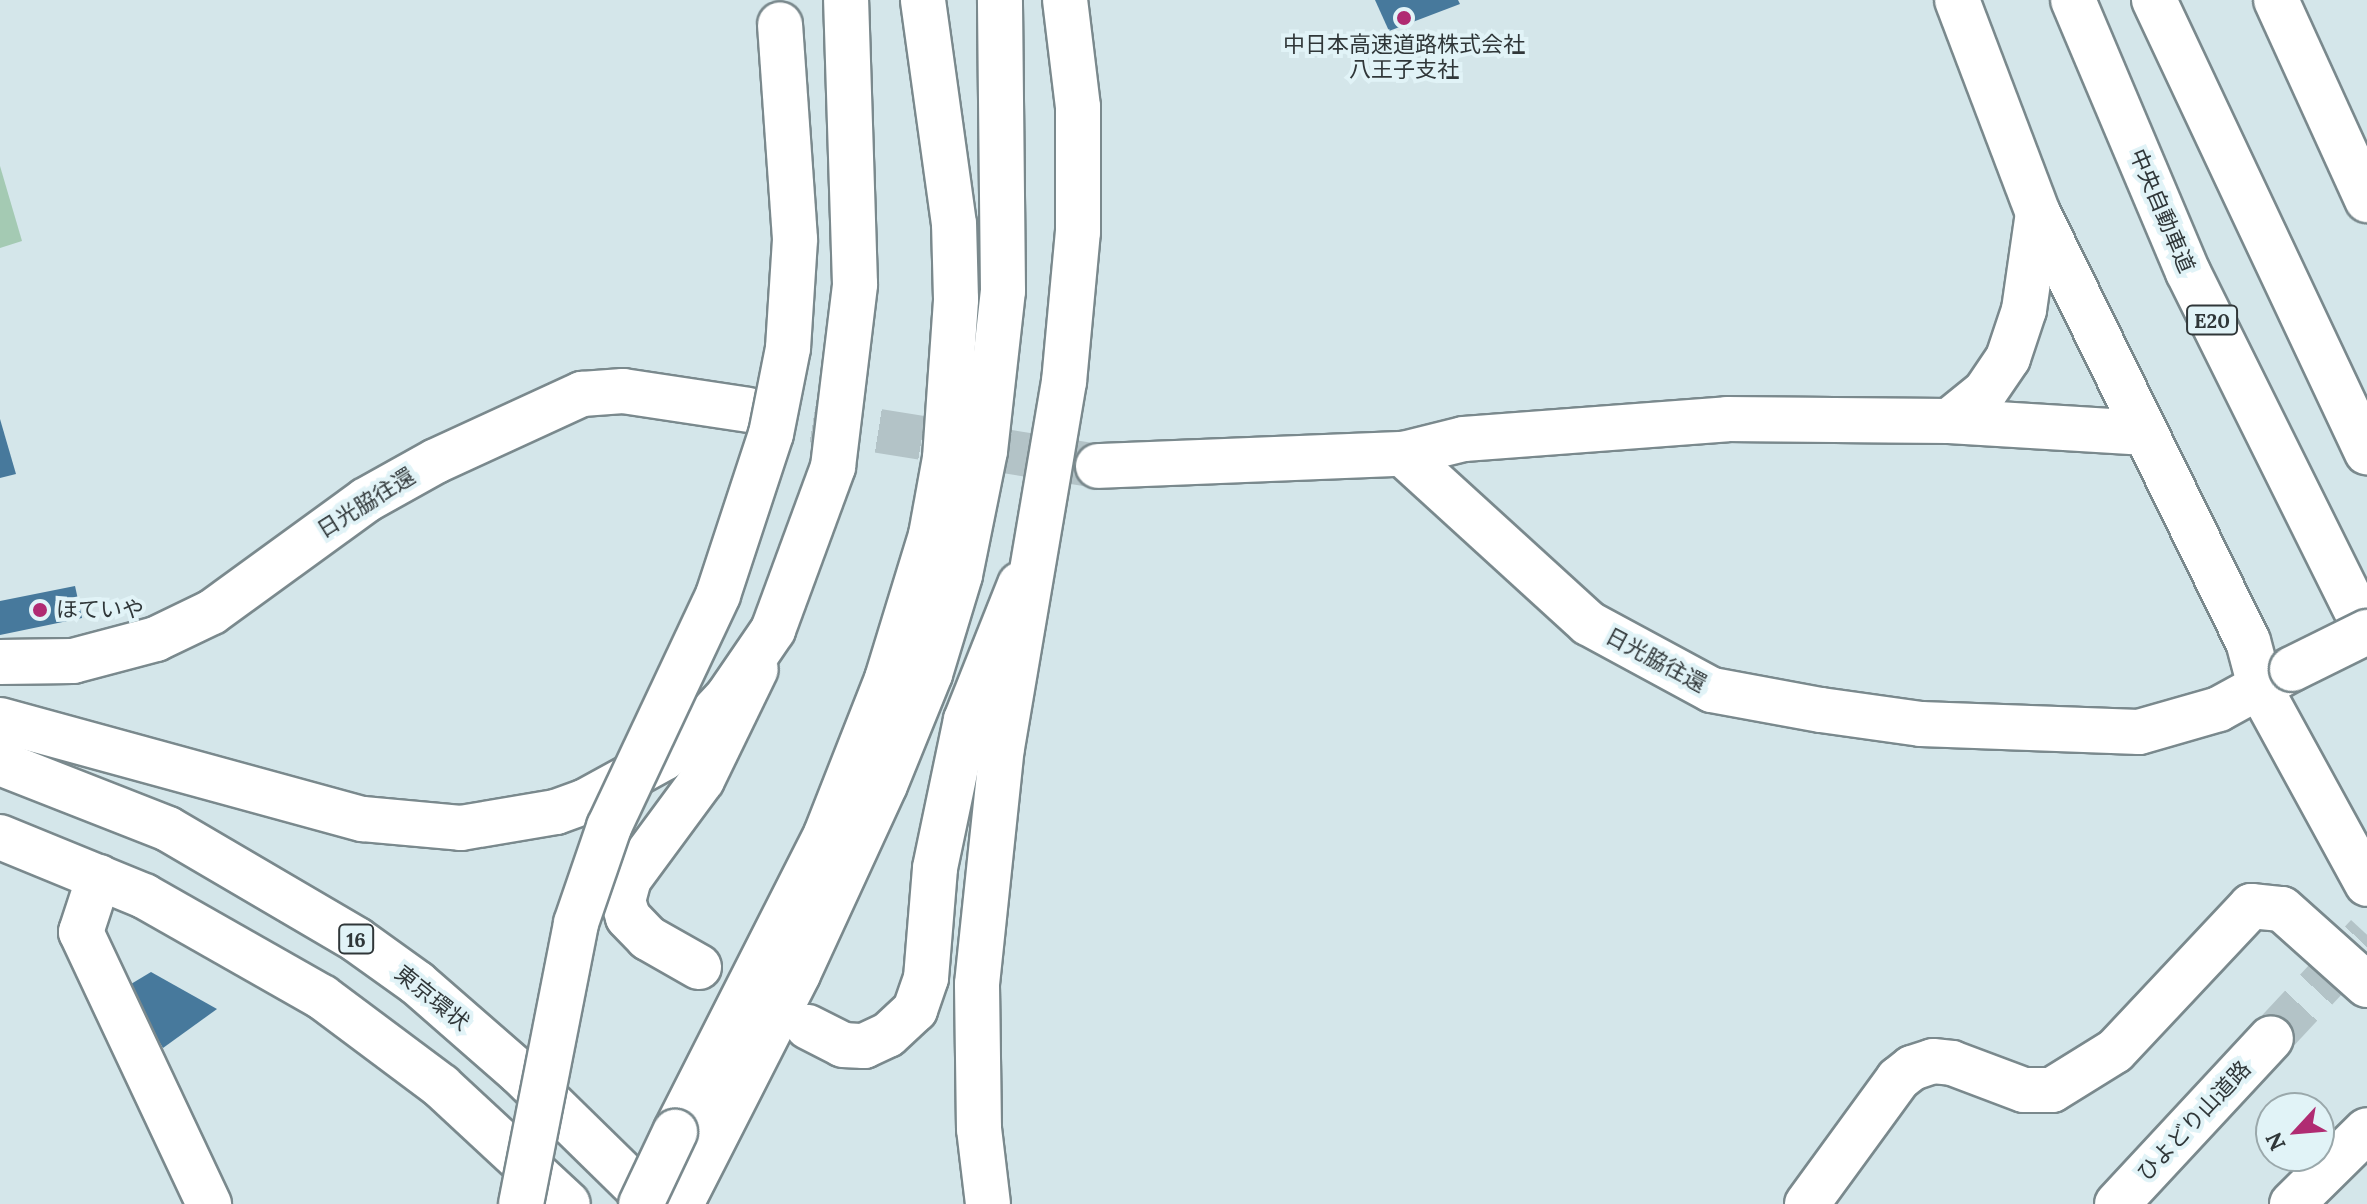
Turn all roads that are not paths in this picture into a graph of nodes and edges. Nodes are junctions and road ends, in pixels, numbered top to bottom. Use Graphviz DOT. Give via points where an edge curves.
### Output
graph roads {
  1 [pos="821,0"];
  2 [pos="846,0"];
  3 [pos="923,0"];
  4 [pos="1000,0"];
  5 [pos="1065,0"];
  6 [pos="1957,0"];
  7 [pos="2073,0"];
  8 [pos="2154,0"];
  9 [pos="2276,0"];
  10 [pos="778,13"];
  11 [pos="851,160"];
  12 [pos="2367,200"];
  13 [pos="2038,213"];
  14 [pos="748,410"];
  15 [pos="1949,421"];
  16 [pos="2143,433"];
  17 [pos="2367,452"];
  18 [pos="1403,454"];
  19 [pos="1098,466"];
  20 [pos="1040,533"];
  21 [pos="773,630"];
  22 [pos="2367,632"];
  23 [pos="0,662"];
  24 [pos="2276,680"];
  25 [pos="0,720"];
  26 [pos="0,763"];
  27 [pos="0,837"];
  28 [pos="99,877"];
  29 [pos="2367,884"];
  30 [pos="699,967"];
  31 [pos="2367,985"];
  32 [pos="808,1027"];
  33 [pos="2271,1038"];
  34 [pos="2367,1130"];
  35 [pos="690,1141"];
  36 [pos="209,1204"];
  37 [pos="521,1204"];
  38 [pos="568,1204"];
  39 [pos="641,1204"];
  40 [pos="654,1204"];
  41 [pos="681,1204"];
  42 [pos="988,1204"];
  43 [pos="1807,1204"];
  44 [pos="2117,1204"];
  45 [pos="2292,1204"];
  1 -- 11 [label="main road"];
  2 -- 11 [label="main road"];
  3 -- 35 [label="main road" via="954,224 956,299 945,458 931,535 887,679 826,834"];
  4 -- 35 [label="main road" via="1003,291 985,451 960,575 930,674 885,785 798,974"];
  5 -- 20 [label="main road" via="1078,107 1078,232 1064,382"];
  6 -- 13 [label="main road"];
  7 -- 22 [label="main road, 中央自動車道 / E20" via="2188,272"];
  8 -- 17 [label="main road"];
  9 -- 12 [label="main road"];
  10 -- 37 [label="main road, bridge" via="795,239 788,348 771,434 718,595 609,827 576,923 556,1004"];
  11 -- 21 [label="main road" via="855,284 833,467"];
  13 -- 15 [label="main road" via="2024,310 2008,358 1985,392"];
  13 -- 16 [label="main road"];
  14 -- 23 [label="main road, 日光脇往還" via="623,391 582,394 436,461 366,500 212,612 156,639 73,661"];
  15 -- 16 [label="main road"];
  15 -- 18 [label="main road" via="1727,419 1464,439"];
  16 -- 24 [label="main road" via="2248,641"];
  18 -- 19 [label="main road"];
  18 -- 24 [label="main road, 日光脇往還" via="1588,623 1712,690 1921,724 2099,732 2174,725"];
  20 -- 32 [label="main road" via="966,720 935,868 926,978 915,1010 888,1035 864,1046 843,1045"];
  20 -- 42 [label="main road" via="1002,748 977,984 979,1129"];
  21 -- 25 [label="main road" via="728,696 664,758 556,812 461,828 348,815"];
  21 -- 30 [label="main road" via="702,780 629,879 623,901 628,917 648,938"];
  22 -- 24 [label="main road, 日光脇往還, bridge"];
  24 -- 29 [label="main road"];
  26 -- 40 [label="main road, 東京環状 / 16" via="168,829 357,940 417,983 520,1073"];
  27 -- 28 [label="main road"];
  28 -- 36 [label="main road" via="81,932"];
  28 -- 38 [label="main road" via="206,928 376,1034 441,1086"];
  31 -- 43 [label="main road" via="2282,909 2251,906 2115,1051 2052,1090 2024,1090 1952,1063 1933,1061 1912,1068 1898,1079"];
  33 -- 44 [label="main road, ひよどり山道路"];
  34 -- 45 [label="main road"];
  35 -- 39 [label="main road, bridge"];
  35 -- 41 [label="main road"];
}
